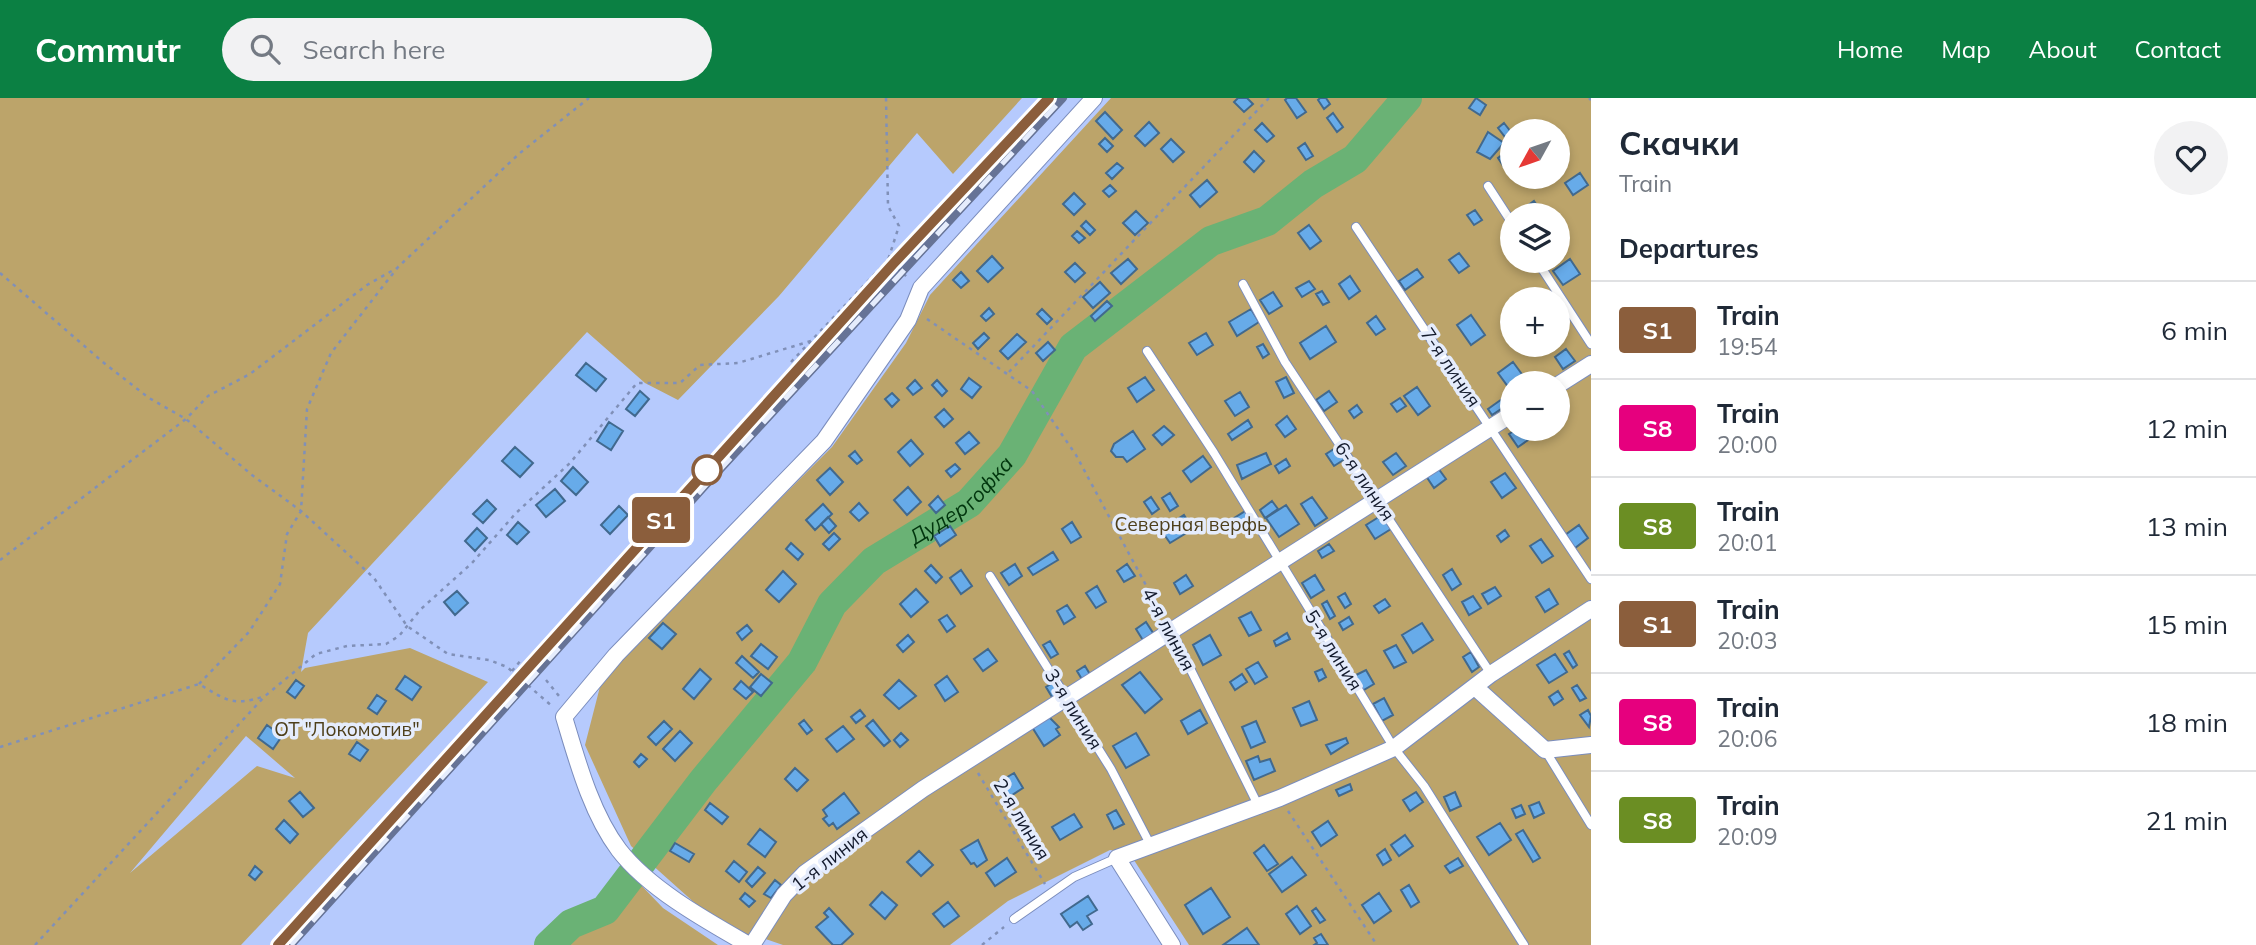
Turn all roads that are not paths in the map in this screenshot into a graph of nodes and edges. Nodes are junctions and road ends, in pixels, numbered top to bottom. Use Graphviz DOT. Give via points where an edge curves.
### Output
graph roads {
  1 [pos="1094,98"];
  2 [pos="1488,186"];
  3 [pos="1500,204"];
  4 [pos="1356,227"];
  5 [pos="1545,273"];
  6 [pos="1243,284"];
  7 [pos="1591,344"];
  8 [pos="1147,351"];
  9 [pos="1591,364"];
  10 [pos="1570,377"];
  11 [pos="1500,422"];
  12 [pos="1491,428"];
  13 [pos="1378,501"];
  14 [pos="1280,564"];
  15 [pos="990,576"];
  16 [pos="1591,579"];
  17 [pos="1591,609"];
  18 [pos="1172,632"];
  19 [pos="1492,674"];
  20 [pos="1475,687"];
  21 [pos="1068,698"];
  22 [pos="1591,745"];
  23 [pos="1394,748"];
  24 [pos="1545,750"];
  25 [pos="1258,805"];
  26 [pos="1591,825"];
  27 [pos="1151,846"];
  28 [pos="1117,858"];
  29 [pos="1014,919"];
  30 [pos="750,945"];
  31 [pos="1172,945"];
  32 [pos="1524,945"];
  1 -- 30 [label="street" via="921,288 908,320 824,441 567,711 584,785 619,850 653,882"];
  2 -- 3 [label="lane"];
  4 -- 12 [label="lane, 7-я линия"];
  5 -- 7 [label="lane"];
  6 -- 13 [label="lane, 6-я линия" via="1285,362"];
  8 -- 14 [label="lane, 5-я линия"];
  9 -- 10 [label="street"];
  11 -- 12 [label="street, 1-я линия"];
  12 -- 13 [label="street, 1-я линия"];
  12 -- 16 [label="lane, 7-я линия"];
  13 -- 14 [label="street, 1-я линия"];
  13 -- 19 [label="lane, 6-я линия"];
  14 -- 18 [label="street, 1-я линия"];
  14 -- 23 [label="lane, 5-я линия"];
  15 -- 21 [label="lane, 3-я линия"];
  17 -- 19 [label="street"];
  18 -- 21 [label="street, 1-я линия"];
  18 -- 25 [label="lane, 4-я линия"];
  19 -- 20 [label="street"];
  20 -- 23 [label="street"];
  20 -- 24 [label="street"];
  21 -- 27 [label="lane, 3-я линия"];
  21 -- 30 [label="street, 1-я линия" via="922,789 805,873"];
  22 -- 24 [label="street"];
  23 -- 25 [label="street"];
  23 -- 32 [label="lane, 5-я линия" via="1424,786"];
  24 -- 26 [label="lane"];
  25 -- 27 [label="street"];
  27 -- 28 [label="street"];
  28 -- 29 [label="lane" via="1074,877"];
  28 -- 31 [label="street"];
}
